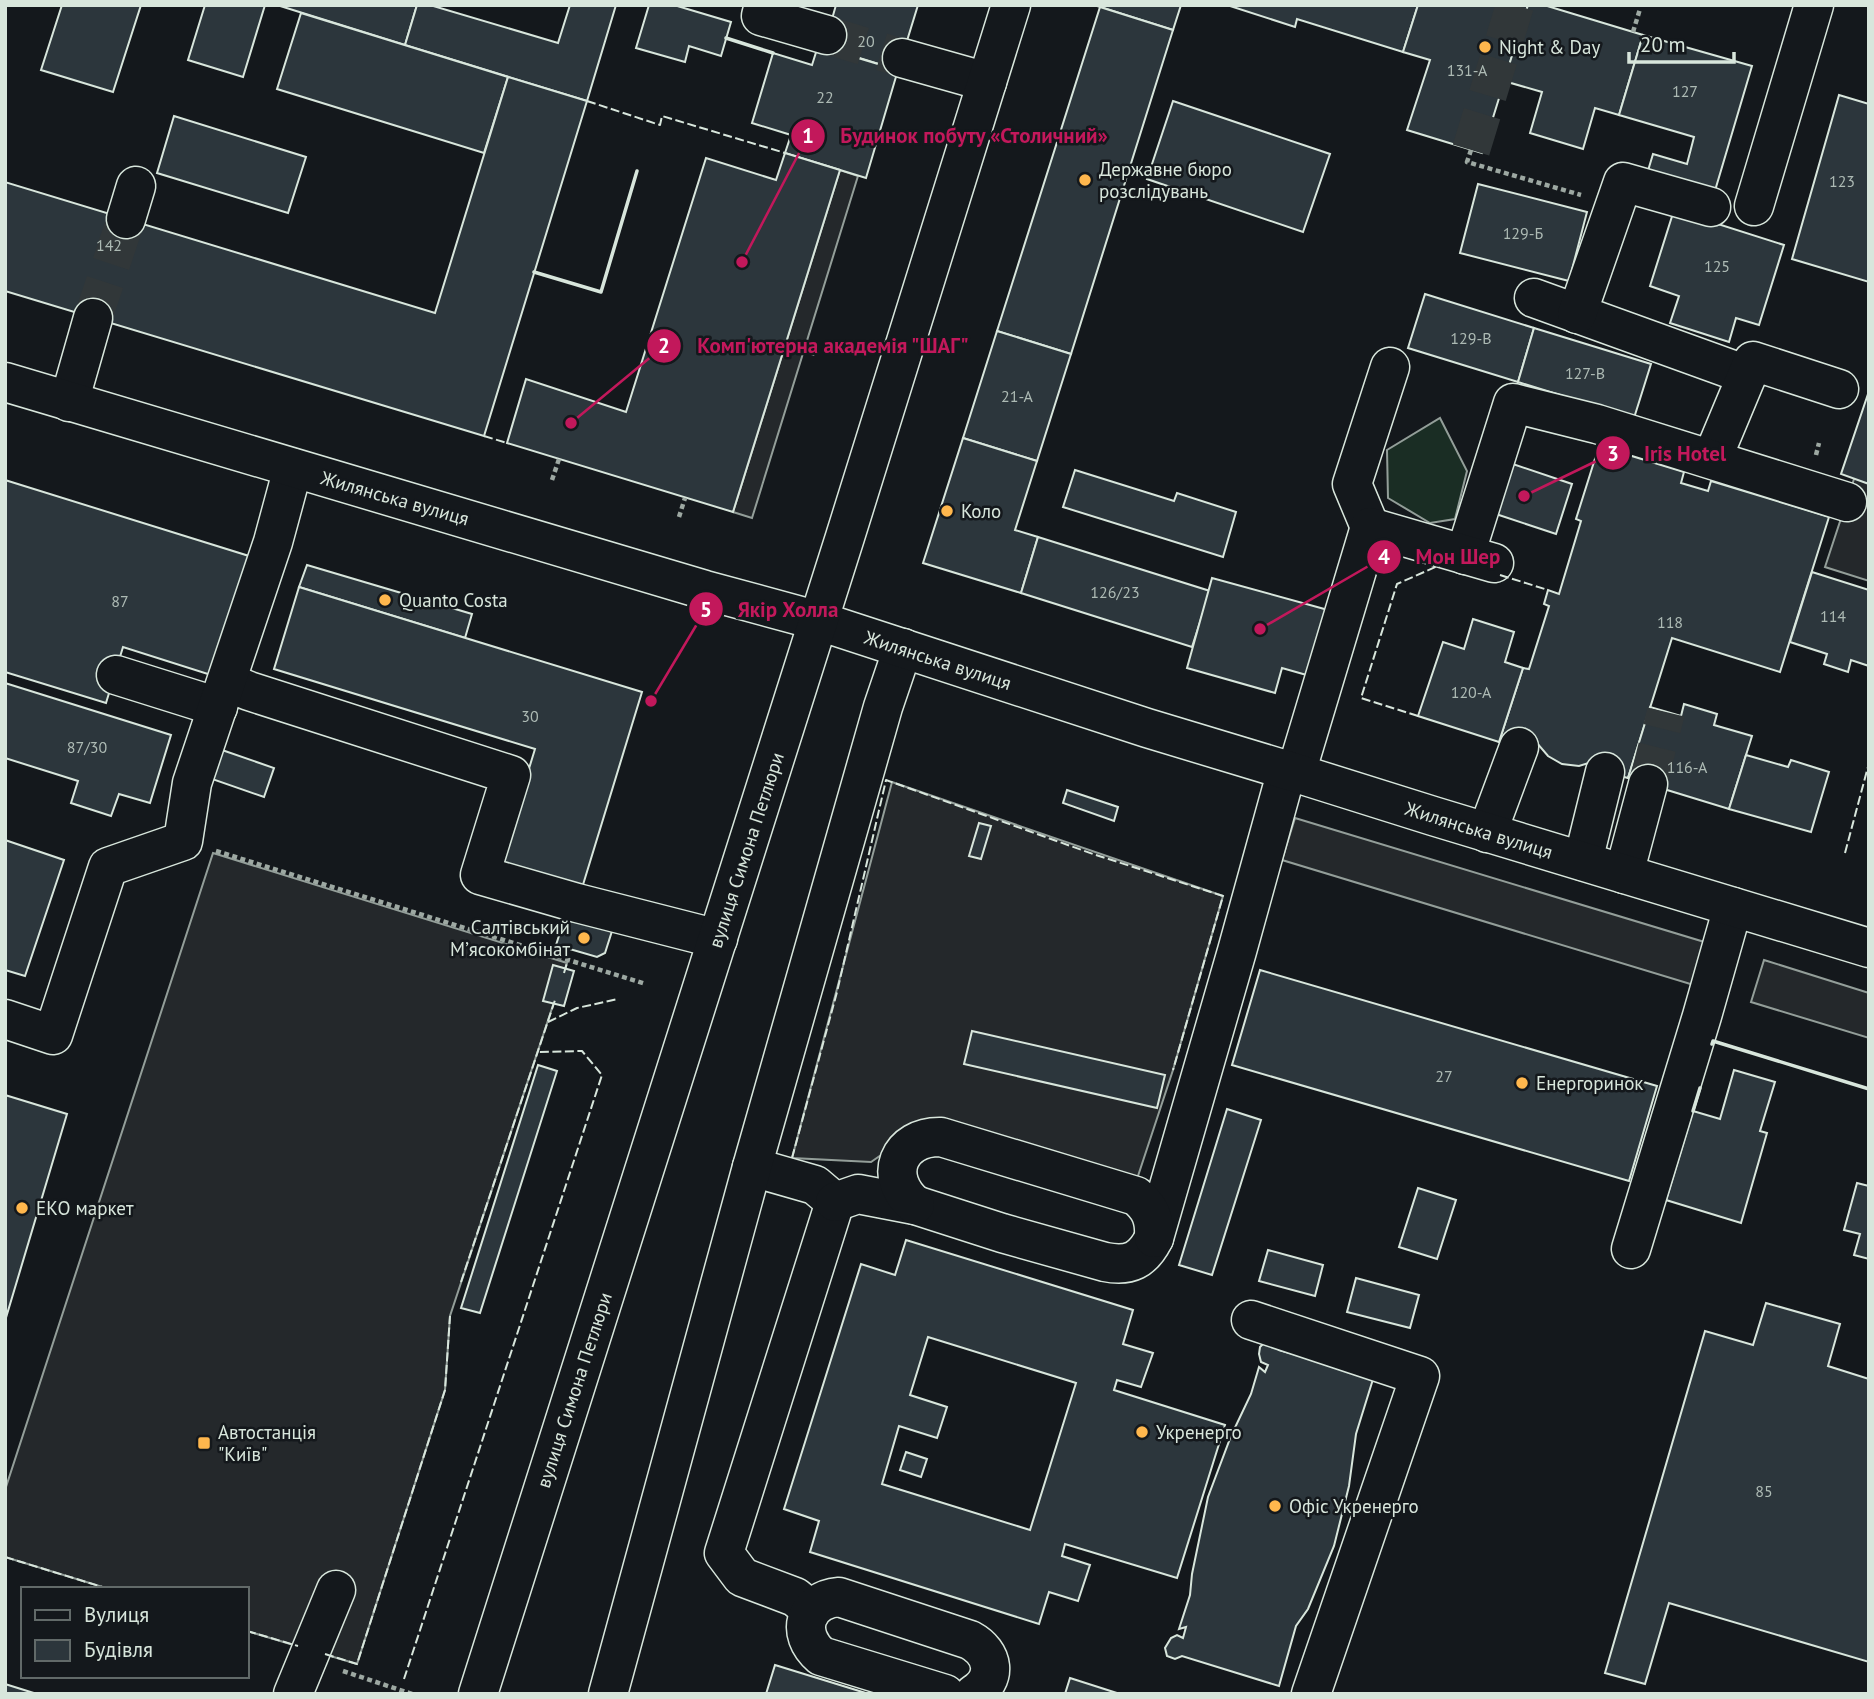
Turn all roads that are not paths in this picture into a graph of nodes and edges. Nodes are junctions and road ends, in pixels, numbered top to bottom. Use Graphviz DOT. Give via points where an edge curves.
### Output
graph roads {
  1 [pos="764,5"];
  2 [pos="1011,5"];
  3 [pos="1814,5"];
  4 [pos="827,35"];
  5 [pos="902,58"];
  6 [pos="987,82"];
  7 [pos="1711,206"];
  8 [pos="1754,206"];
  9 [pos="1534,298"];
  10 [pos="1577,314"];
  11 [pos="93,318"];
  12 [pos="1390,367"];
  13 [pos="1747,375"];
  14 [pos="5,382"];
  15 [pos="1839,388"];
  16 [pos="69,402"];
  17 [pos="1712,459"];
  18 [pos="293,468"];
  19 [pos="1847,502"];
  20 [pos="1370,527"];
  21 [pos="819,621"];
  22 [pos="903,648"];
  23 [pos="116,675"];
  24 [pos="222,695"];
  25 [pos="1519,747"];
  26 [pos="1292,771"];
  27 [pos="1605,772"];
  28 [pos="1647,784"];
  29 [pos="1487,833"];
  30 [pos="1583,861"];
  31 [pos="1624,874"];
  32 [pos="1732,907"];
  33 [pos="718,939"];
  34 [pos="1869,948"];
  35 [pos="5,1019"];
  36 [pos="899,1160"];
  37 [pos="752,1167"];
  38 [pos="847,1198"];
  39 [pos="915,1205"];
  40 [pos="1154,1238"];
  41 [pos="1631,1249"];
  42 [pos="1251,1320"];
  43 [pos="335,1591"];
  44 [pos="811,1610"];
  45 [pos="293,1694"];
  46 [pos="478,1694"];
  47 [pos="608,1694"];
  48 [pos="945,1694"];
  49 [pos="974,1694"];
  50 [pos="1311,1694"];
  1 -- 4 [label="main road" via="761,16"];
  2 -- 6 [label="main road, вулиця Симона Петлюри"];
  3 -- 8 [label="main road"];
  5 -- 6 [label="main road"];
  6 -- 21 [label="main road, вулиця Симона Петлюри"];
  7 -- 10 [label="main road" via="1623,182"];
  9 -- 10 [label="main road"];
  10 -- 13 [label="main road"];
  11 -- 16 [label="main road"];
  12 -- 20 [label="main road" via="1352,484"];
  13 -- 15 [label="main road" via="1753,361"];
  13 -- 17 [label="main road"];
  14 -- 16 [label="main road, Жилянська вулиця"];
  16 -- 18 [label="main road, Жилянська вулиця"];
  17 -- 19 [label="main road"];
  17 -- 20 [label="main road" via="1513,403 1479,559"];
  18 -- 21 [label="main road, Жилянська вулиця"];
  18 -- 24 [label="main road"];
  20 -- 26 [label="main road"];
  21 -- 22 [label="main road, Жилянська вулиця"];
  21 -- 33 [label="main road, вулиця Симона Петлюри"];
  22 -- 26 [label="main road, Жилянська вулиця"];
  22 -- 37 [label="main road"];
  23 -- 24 [label="main road"];
  24 -- 33 [label="main road" via="511,775 480,875"];
  24 -- 35 [label="main road" via="192,783 183,841 108,867 53,1035"];
  25 -- 29 [label="main road"];
  26 -- 29 [label="main road, Жилянська вулиця"];
  26 -- 40 [label="main road"];
  27 -- 30 [label="main road"];
  28 -- 31 [label="main road"];
  29 -- 30 [label="main road, Жилянська вулиця"];
  30 -- 31 [label="main road, Жилянська вулиця"];
  31 -- 32 [label="main road, Жилянська вулиця"];
  32 -- 34 [label="main road, Жилянська вулиця"];
  32 -- 41 [label="main road"];
  33 -- 46 [label="main road, вулиця Симона Петлюри"];
  36 -- 38 [label="main road" via="875,1188"];
  36 -- 39 [label="main road" via="899,1185"];
  36 -- 40 [label="main road" via="916,1140 941,1137 1098,1184 1136,1196 1145,1204 1152,1214"];
  37 -- 38 [label="main road"];
  37 -- 47 [label="main road"];
  38 -- 39 [label="main road"];
  38 -- 44 [label="main road" via="724,1553 742,1577 795,1597"];
  39 -- 40 [label="main road" via="1117,1264 1140,1257"];
  42 -- 50 [label="main road" via="1420,1376"];
  43 -- 45 [label="main road"];
  44 -- 48 [label="main road" via="808,1640 821,1656"];
  44 -- 49 [label="main road" via="828,1598 839,1597 970,1640 986,1653 990,1672"];
}
